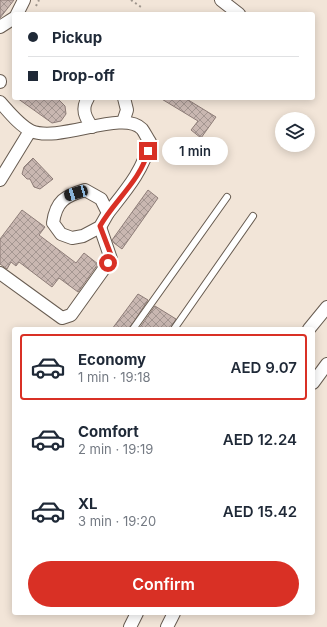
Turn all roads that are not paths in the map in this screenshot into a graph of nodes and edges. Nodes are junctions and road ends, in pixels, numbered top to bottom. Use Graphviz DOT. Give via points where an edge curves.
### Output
graph roads {
  1 [pos="24,0"];
  2 [pos="221,0"];
  3 [pos="18,12"];
  4 [pos="236,12"];
  5 [pos="12,19"];
  6 [pos="0,27"];
  7 [pos="87,100"];
  8 [pos="124,100"];
  9 [pos="0,102"];
  10 [pos="122,122"];
  11 [pos="92,127"];
  12 [pos="30,131"];
  13 [pos="0,180"];
  14 [pos="227,197"];
  15 [pos="108,213"];
  16 [pos="253,216"];
  17 [pos="100,226"];
  18 [pos="0,273"];
  19 [pos="327,307"];
  20 [pos="134,327"];
  21 [pos="175,327"];
  22 [pos="311,327"];
  23 [pos="327,364"];
  24 [pos="315,380"];
  25 [pos="136,615"];
  26 [pos="173,615"];
  27 [pos="130,627"];
  28 [pos="167,627"];
  1 -- 3 [label="street"];
  2 -- 4 [label="street"];
  5 -- 6 [label="street"];
  7 -- 11 [label="street" via="84,104 85,116"];
  8 -- 10 [label="street" via="127,110"];
  9 -- 12 [label="street"];
  10 -- 11 [label="street"];
  10 -- 15 [label="street" via="141,128 150,142 146,160"];
  11 -- 12 [label="street" via="62,133 41,134"];
  12 -- 13 [label="street"];
  14 -- 20 [label="lane"];
  15 -- 17 [label="street"];
  15 -- 17 [label="street" via="101,199 85,190 67,195 54,211 53,223 61,234 72,238 83,236"];
  16 -- 21 [label="lane"];
  17 -- 18 [label="street" via="111,259 71,316 67,318 62,318"];
  19 -- 22 [label="street"];
  23 -- 24 [label="street"];
  25 -- 27 [label="street"];
  26 -- 28 [label="street"];
}
